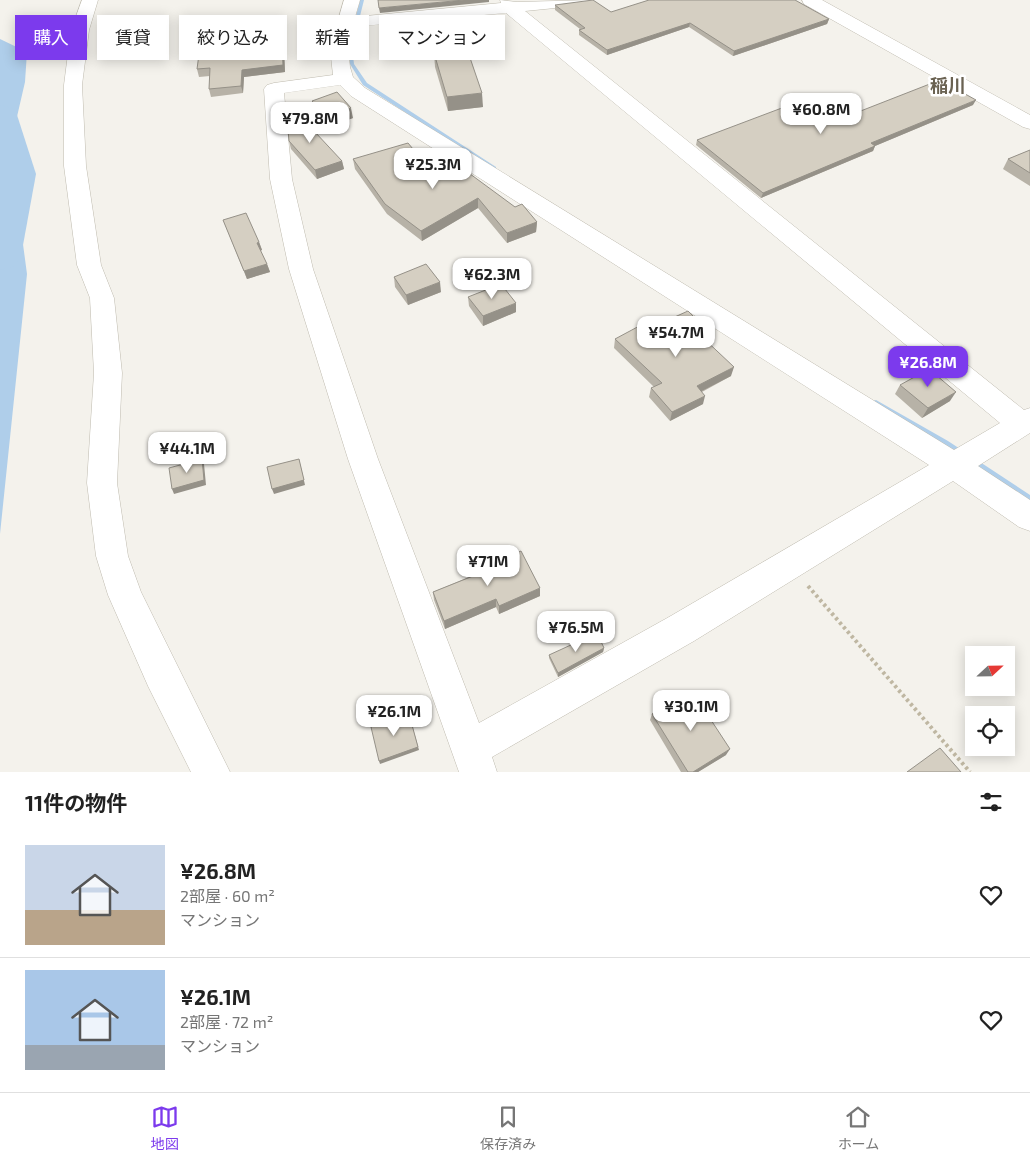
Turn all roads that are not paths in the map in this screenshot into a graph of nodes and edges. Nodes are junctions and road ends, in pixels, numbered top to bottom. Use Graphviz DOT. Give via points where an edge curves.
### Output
graph roads {
  1 [pos="90,0"];
  2 [pos="585,0"];
  3 [pos="810,0"];
  4 [pos="509,3"];
  5 [pos="349,11"];
  6 [pos="344,78"];
  7 [pos="1030,123"];
  8 [pos="1026,421"];
  9 [pos="953,465"];
  10 [pos="1030,517"];
  11 [pos="474,761"];
  12 [pos="211,772"];
  1 -- 12 [label="street" via="80,30 74,85 75,166 89,265 102,298 108,373 102,483 112,556 125,596"];
  2 -- 4 [label="street"];
  3 -- 7 [label="street"];
  4 -- 5 [label="street"];
  4 -- 8 [label="street"];
  5 -- 6 [label="street" via="337,47 338,64"];
  6 -- 9 [label="street" via="358,92"];
  6 -- 11 [label="street" via="274,89 281,179 301,269 363,459"];
  8 -- 9 [label="street"];
  9 -- 10 [label="street"];
  9 -- 11 [label="street" via="570,694"];
}
